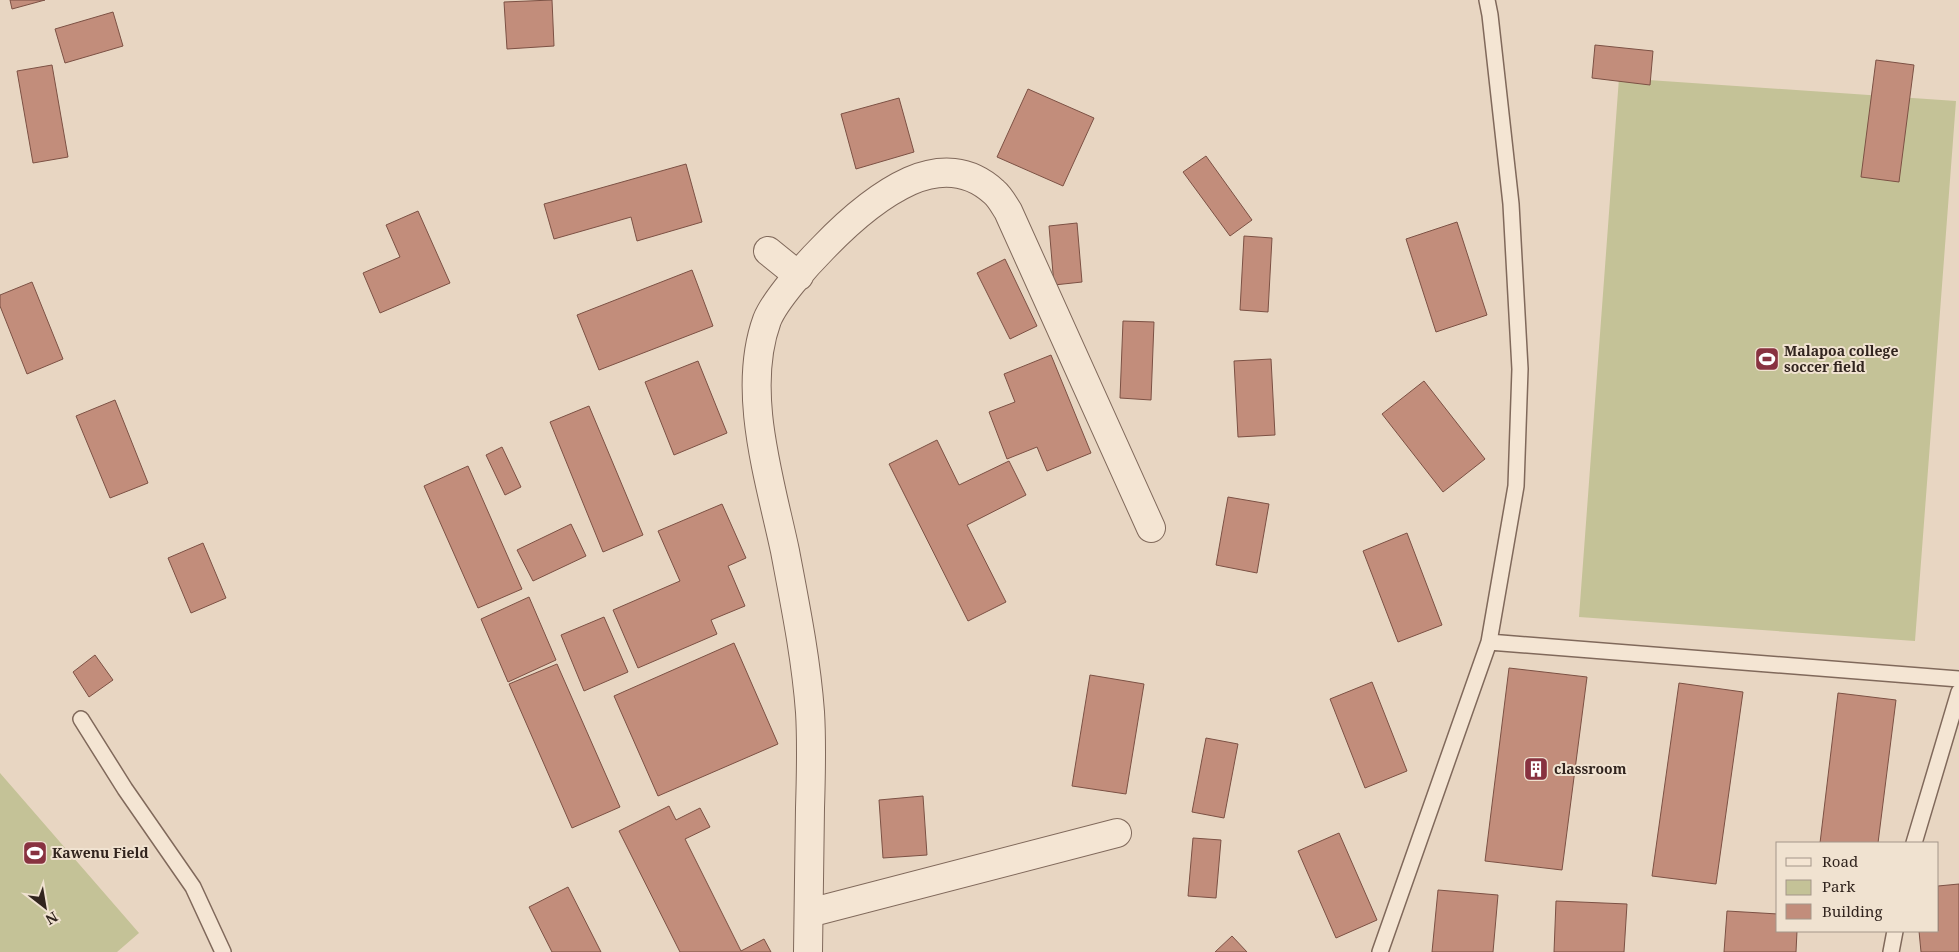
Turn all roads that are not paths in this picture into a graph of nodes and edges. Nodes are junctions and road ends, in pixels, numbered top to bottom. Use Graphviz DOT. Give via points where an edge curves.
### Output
graph roads {
  1 [pos="1487,0"];
  2 [pos="768,251"];
  3 [pos="799,276"];
  4 [pos="1151,528"];
  5 [pos="1489,642"];
  6 [pos="1959,679"];
  7 [pos="1959,692"];
  8 [pos="80,719"];
  9 [pos="1117,833"];
  10 [pos="1914,842"];
  11 [pos="808,913"];
  12 [pos="1895,932"];
  13 [pos="222,952"];
  14 [pos="808,952"];
  15 [pos="1380,952"];
  16 [pos="1891,952"];
  1 -- 5 [label="lane" via="1510,204 1520,369 1516,486"];
  2 -- 3 [label="street"];
  3 -- 4 [label="street" via="838,232 894,188 923,175 949,171 973,177 995,192 1018,230"];
  3 -- 11 [label="street" via="778,300 768,318 761,342 758,388 764,457 801,640 810,713"];
  5 -- 6 [label="lane"];
  5 -- 15 [label="lane"];
  7 -- 10 [label="lane"];
  8 -- 13 [label="lane" via="124,789 193,887"];
  9 -- 11 [label="street"];
  11 -- 14 [label="street"];
  12 -- 16 [label="lane"];
}
